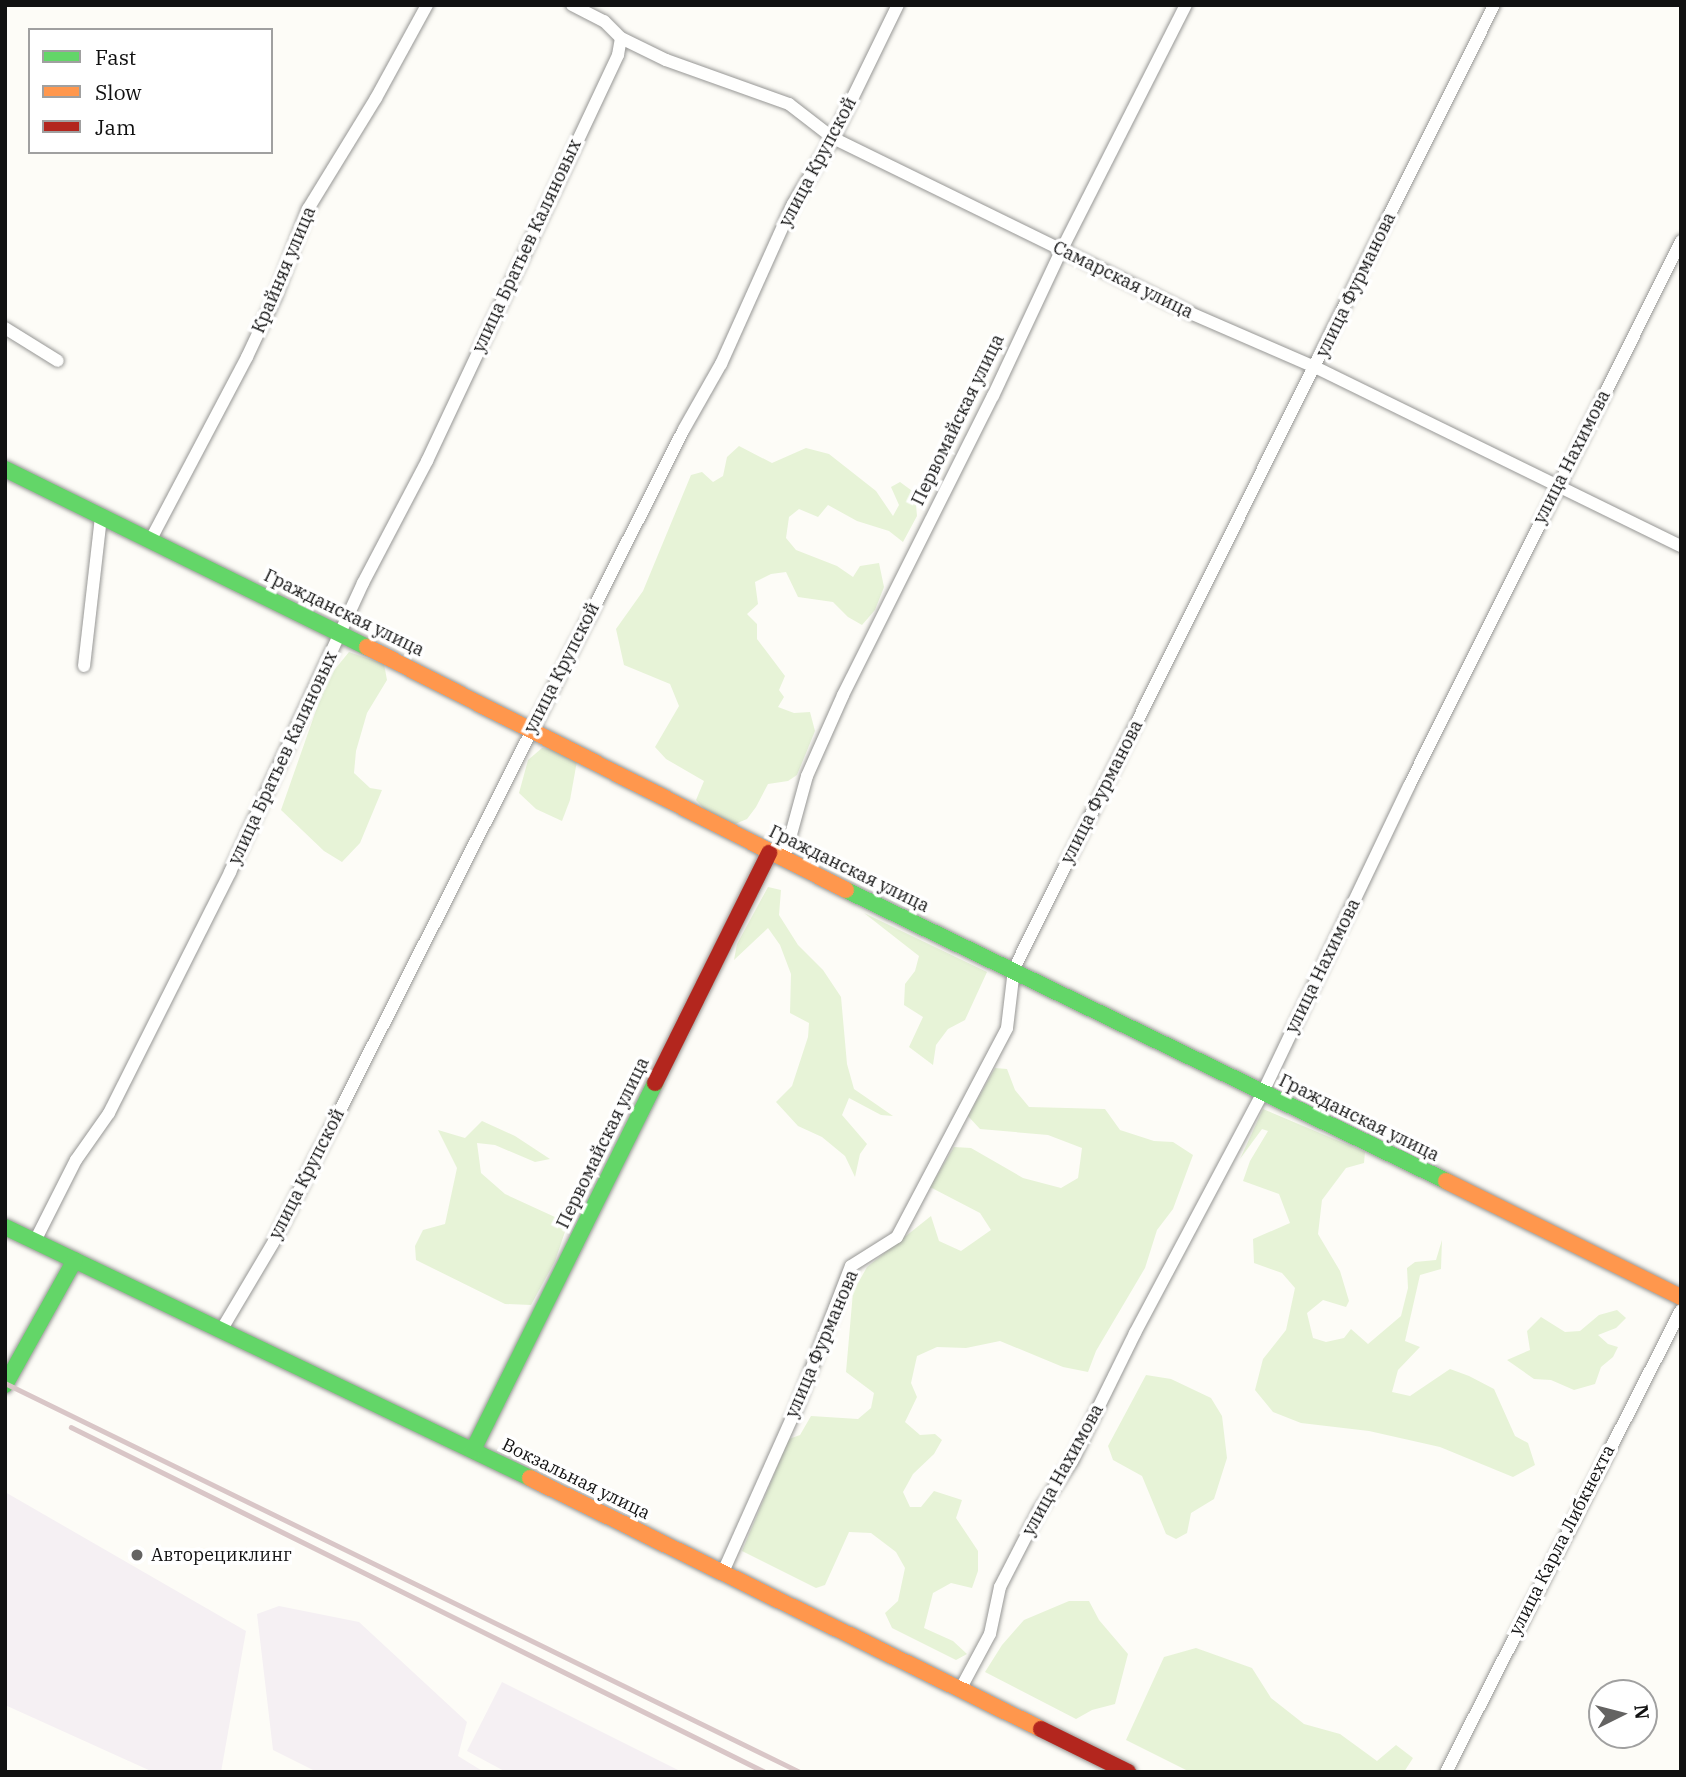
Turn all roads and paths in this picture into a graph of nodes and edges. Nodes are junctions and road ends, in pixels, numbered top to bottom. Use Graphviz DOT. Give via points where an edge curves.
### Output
graph roads {
  1 [pos="428,5"];
  2 [pos="572,5"];
  3 [pos="898,5"];
  4 [pos="1186,5"];
  5 [pos="1494,5"];
  6 [pos="621,38"];
  7 [pos="833,138"];
  8 [pos="1681,241"];
  9 [pos="1061,251"];
  10 [pos="5,328"];
  11 [pos="58,360"];
  12 [pos="1315,367"];
  13 [pos="5,469"];
  14 [pos="1557,485"];
  15 [pos="101,517"];
  16 [pos="150,541"];
  17 [pos="1681,546"];
  18 [pos="341,633"];
  19 [pos="84,666"];
  20 [pos="531,728"];
  21 [pos="776,856"];
  22 [pos="1014,969"];
  23 [pos="1263,1092"];
  24 [pos="5,1227"];
  25 [pos="35,1241"];
  26 [pos="75,1260"];
  27 [pos="1681,1297"];
  28 [pos="1681,1310"];
  29 [pos="222,1329"];
  30 [pos="5,1385"];
  31 [pos="473,1450"];
  32 [pos="723,1572"];
  33 [pos="961,1688"];
  34 [pos="1128,1772"];
  35 [pos="1446,1772"];
  1 -- 16 [label="street, Крайняя улица" via="308,209 258,332"];
  2 -- 6 [label="street, Самарская улица" via="604,21"];
  3 -- 7 [label="street, улица Крупской"];
  4 -- 9 [label="street, Первомайская улица"];
  5 -- 12 [label="street, улица Фурманова"];
  6 -- 7 [label="street, Самарская улица" via="678,65 789,104"];
  6 -- 18 [label="street, улица Братьев Каляновых" via="618,55 427,461"];
  7 -- 9 [label="street, Самарская улица"];
  7 -- 20 [label="street, улица Крупской" via="793,205 721,364"];
  8 -- 14 [label="street, улица Нахимова"];
  9 -- 12 [label="street, Самарская улица"];
  9 -- 21 [label="street, Первомайская улица" via="843,695"];
  10 -- 11 [label="street"];
  12 -- 14 [label="street, Самарская улица"];
  12 -- 22 [label="street, улица Фурманова"];
  13 -- 15 [label="street, Гражданская улица"];
  14 -- 17 [label="street, Самарская улица"];
  14 -- 23 [label="street, улица Нахимова"];
  15 -- 16 [label="street, Гражданская улица"];
  15 -- 19 [label="street"];
  16 -- 18 [label="street, Гражданская улица"];
  18 -- 20 [label="street, Гражданская улица"];
  18 -- 25 [label="street, улица Братьев Каляновых" via="230,872 109,1113 76,1160"];
  20 -- 21 [label="street, Гражданская улица"];
  20 -- 29 [label="street, улица Крупской" via="273,1243"];
  21 -- 22 [label="street, Гражданская улица"];
  21 -- 31 [label="street, Первомайская улица"];
  22 -- 23 [label="street, Гражданская улица"];
  22 -- 32 [label="street, улица Фурманова" via="1007,1028 897,1237 851,1266 796,1409"];
  23 -- 27 [label="street, Гражданская улица"];
  23 -- 33 [label="street, улица Нахимова" via="1072,1461 1039,1511 1000,1587 990,1634"];
  24 -- 25 [label="street, Вокзальная улица"];
  25 -- 26 [label="street, Вокзальная улица"];
  26 -- 29 [label="street, Вокзальная улица"];
  26 -- 30 [label="street"];
  28 -- 35 [label="street, улица Карла Либкнехта"];
  29 -- 31 [label="street, Вокзальная улица"];
  31 -- 32 [label="street, Вокзальная улица"];
  32 -- 33 [label="street, Вокзальная улица"];
  33 -- 34 [label="street, Вокзальная улица"];
}
